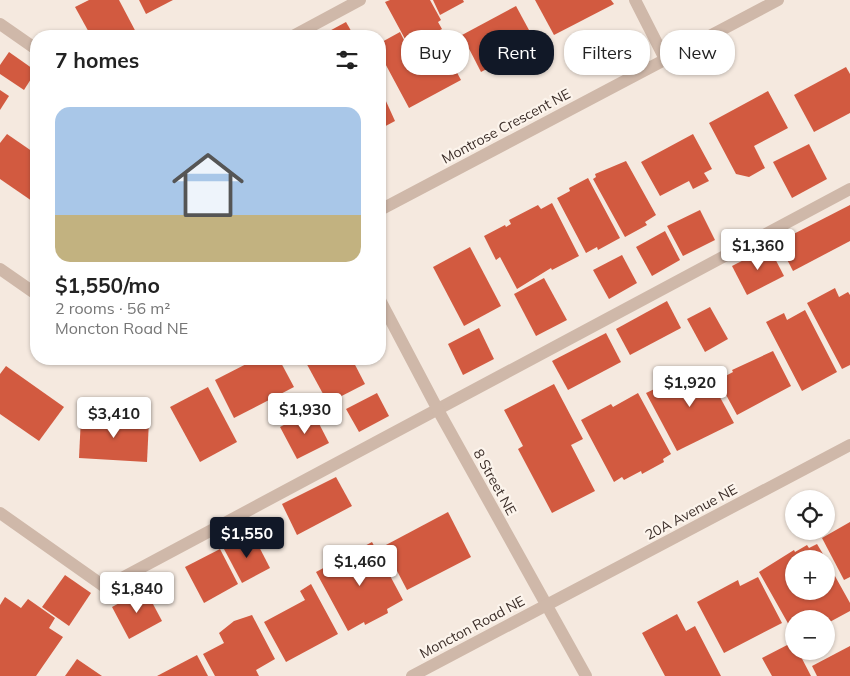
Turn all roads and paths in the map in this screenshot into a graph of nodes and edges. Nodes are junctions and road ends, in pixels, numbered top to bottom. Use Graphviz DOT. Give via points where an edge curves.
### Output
graph roads {
  1 [pos="360,0"];
  2 [pos="635,0"];
  3 [pos="778,0"];
  4 [pos="0,24"];
  5 [pos="304,30"];
  6 [pos="720,30"];
  7 [pos="30,45"];
  8 [pos="660,48"];
  9 [pos="660,61"];
  10 [pos="850,189"];
  11 [pos="386,207"];
  12 [pos="0,269"];
  13 [pos="30,290"];
  14 [pos="386,311"];
  15 [pos="438,410"];
  16 [pos="850,445"];
  17 [pos="0,513"];
  18 [pos="546,605"];
  19 [pos="412,676"];
  20 [pos="586,676"];
  1 -- 5 [label="street"];
  2 -- 8 [label="street"];
  3 -- 6 [label="street, Montrose Crescent NE"];
  4 -- 7 [label="street"];
  9 -- 11 [label="street, Montrose Crescent NE"];
  10 -- 15 [label="street"];
  12 -- 13 [label="street"];
  14 -- 15 [label="street, 8 Street NE"];
  15 -- 17 [label="street" via="105,587"];
  15 -- 18 [label="street, 8 Street NE"];
  16 -- 18 [label="street, 20A Avenue NE"];
  18 -- 19 [label="street, Moncton Road NE"];
  18 -- 20 [label="street, 8 Street NE"];
}
